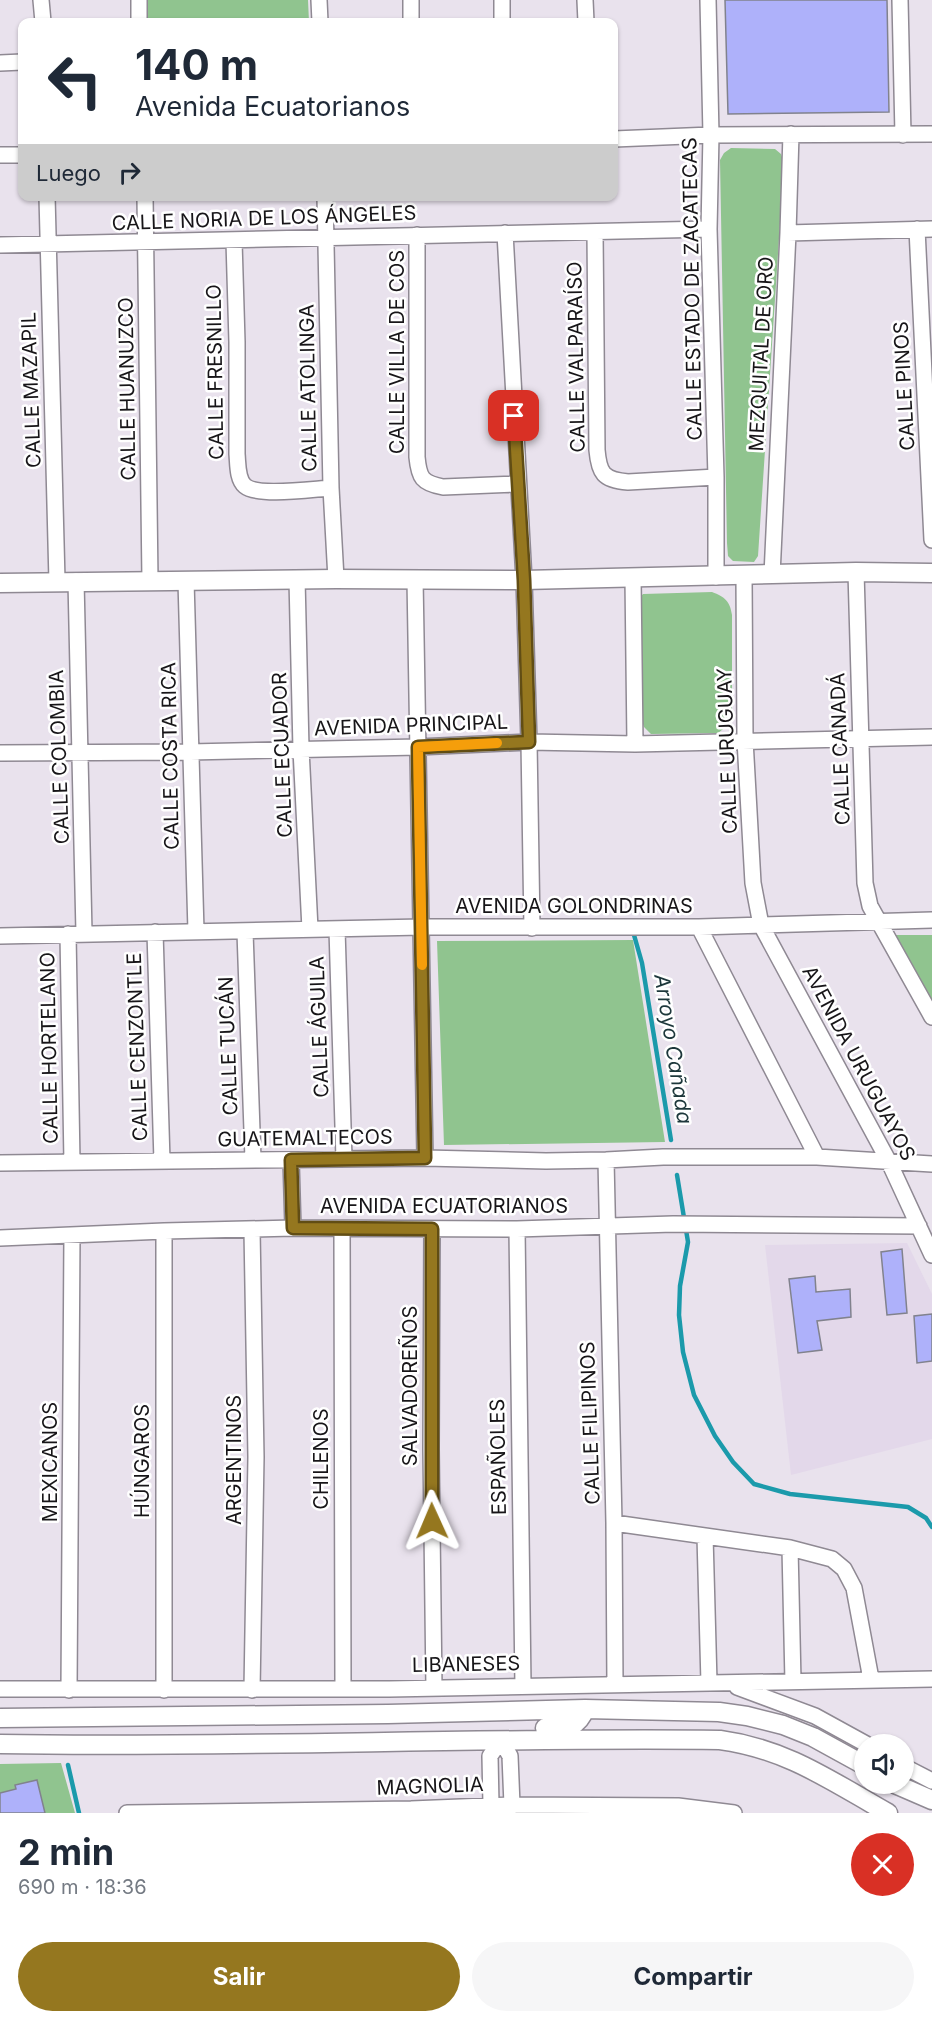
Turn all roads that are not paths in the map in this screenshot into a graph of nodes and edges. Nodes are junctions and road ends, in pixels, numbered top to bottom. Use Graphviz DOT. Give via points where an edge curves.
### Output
graph roads {
  1 [pos="41,0"];
  2 [pos="139,0"];
  3 [pos="319,0"];
  4 [pos="411,0"];
  5 [pos="502,0"];
  6 [pos="585,0"];
  7 [pos="708,0"];
  8 [pos="900,0"];
  9 [pos="43,18"];
  10 [pos="139,18"];
  11 [pos="320,18"];
  12 [pos="411,18"];
  13 [pos="502,18"];
  14 [pos="586,18"];
  15 [pos="18,62"];
  16 [pos="0,63"];
  17 [pos="791,134"];
  18 [pos="932,134"];
  19 [pos="711,135"];
  20 [pos="903,135"];
  21 [pos="618,139"];
  22 [pos="0,155"];
  23 [pos="18,155"];
  24 [pos="47,201"];
  25 [pos="145,201"];
  26 [pos="325,201"];
  27 [pos="709,229"];
  28 [pos="925,229"];
  29 [pos="595,232"];
  30 [pos="505,233"];
  31 [pos="789,233"];
  32 [pos="417,235"];
  33 [pos="326,239"];
  34 [pos="234,241"];
  35 [pos="147,242"];
  36 [pos="0,245"];
  37 [pos="48,245"];
  38 [pos="716,477"];
  39 [pos="517,484"];
  40 [pos="331,488"];
  41 [pos="932,540"];
  42 [pos="856,572"];
  43 [pos="932,573"];
  44 [pos="772,575"];
  45 [pos="716,576"];
  46 [pos="744,576"];
  47 [pos="633,578"];
  48 [pos="297,579"];
  49 [pos="336,579"];
  50 [pos="415,579"];
  51 [pos="150,580"];
  52 [pos="186,580"];
  53 [pos="524,580"];
  54 [pos="76,581"];
  55 [pos="57,582"];
  56 [pos="0,583"];
  57 [pos="860,737"];
  58 [pos="932,737"];
  59 [pos="745,740"];
  60 [pos="529,742"];
  61 [pos="635,744"];
  62 [pos="418,747"];
  63 [pos="301,749"];
  64 [pos="190,752"];
  65 [pos="0,753"];
  66 [pos="79,754"];
  67 [pos="932,920"];
  68 [pos="879,922"];
  69 [pos="761,925"];
  70 [pos="422,927"];
  71 [pos="699,927"];
  72 [pos="532,928"];
  73 [pos="310,929"];
  74 [pos="337,929"];
  75 [pos="196,931"];
  76 [pos="155,932"];
  77 [pos="245,932"];
  78 [pos="84,933"];
  79 [pos="68,934"];
  80 [pos="0,936"];
  81 [pos="932,1017"];
  82 [pos="817,1157"];
  83 [pos="425,1158"];
  84 [pos="253,1159"];
  85 [pos="344,1159"];
  86 [pos="291,1160"];
  87 [pos="606,1160"];
  88 [pos="162,1161"];
  89 [pos="72,1162"];
  90 [pos="889,1162"];
  91 [pos="0,1163"];
  92 [pos="932,1164"];
  93 [pos="607,1225"];
  94 [pos="919,1226"];
  95 [pos="293,1228"];
  96 [pos="517,1228"];
  97 [pos="342,1229"];
  98 [pos="432,1229"];
  99 [pos="252,1230"];
  100 [pos="164,1231"];
  101 [pos="72,1235"];
  102 [pos="0,1238"];
  103 [pos="932,1255"];
  104 [pos="614,1523"];
  105 [pos="705,1536"];
  106 [pos="790,1548"];
  107 [pos="871,1679"];
  108 [pos="932,1679"];
  109 [pos="793,1682"];
  110 [pos="709,1683"];
  111 [pos="726,1683"];
  112 [pos="615,1685"];
  113 [pos="523,1686"];
  114 [pos="434,1688"];
  115 [pos="0,1689"];
  116 [pos="343,1689"];
  117 [pos="69,1690"];
  118 [pos="164,1690"];
  119 [pos="252,1690"];
  120 [pos="585,1709"];
  121 [pos="426,1713"];
  122 [pos="0,1718"];
  123 [pos="854,1737"];
  124 [pos="501,1740"];
  125 [pos="0,1744"];
  126 [pos="854,1760"];
  127 [pos="914,1772"];
  128 [pos="932,1781"];
  129 [pos="914,1792"];
  130 [pos="932,1800"];
  131 [pos="493,1809"];
  132 [pos="509,1809"];
  133 [pos="586,1809"];
  134 [pos="678,1810"];
  135 [pos="411,1811"];
  136 [pos="232,1812"];
  137 [pos="322,1812"];
  138 [pos="127,1813"];
  139 [pos="734,1813"];
  140 [pos="888,1813"];
  1 -- 9 [label="street"];
  2 -- 10 [label="street"];
  3 -- 11 [label="street"];
  4 -- 12 [label="street"];
  5 -- 13 [label="street"];
  6 -- 14 [label="street"];
  7 -- 19 [label="street, CALLE ESTADO DE ZACATECAS"];
  8 -- 20 [label="street"];
  15 -- 16 [label="street"];
  17 -- 19 [label="street"];
  17 -- 20 [label="street"];
  17 -- 31 [label="street, MEZQUITAL DE ORO"];
  18 -- 20 [label="street"];
  19 -- 21 [label="street"];
  19 -- 27 [label="street, CALLE ESTADO DE ZACATECAS"];
  22 -- 23 [label="street"];
  24 -- 37 [label="street, CALLE MAZAPIL"];
  25 -- 35 [label="street, CALLE HUANUZCO"];
  26 -- 33 [label="street, CALLE ATOLINGA"];
  27 -- 29 [label="street, CALLE NORIA DE LOS ÁNGELES"];
  27 -- 38 [label="street, CALLE ESTADO DE ZACATECAS"];
  28 -- 31 [label="street"];
  28 -- 41 [label="street, CALLE PINOS"];
  29 -- 30 [label="street, CALLE NORIA DE LOS ÁNGELES"];
  29 -- 38 [label="street, CALLE VALPARAÍSO" via="598,466 604,476 615,481"];
  30 -- 32 [label="street, CALLE NORIA DE LOS ÁNGELES"];
  30 -- 39 [label="street"];
  31 -- 44 [label="street, MEZQUITAL DE ORO"];
  32 -- 33 [label="street, CALLE NORIA DE LOS ÁNGELES"];
  32 -- 39 [label="street, CALLE VILLA DE COS" via="419,471 423,480 443,487"];
  33 -- 34 [label="street, CALLE NORIA DE LOS ÁNGELES"];
  33 -- 40 [label="street, CALLE ATOLINGA"];
  34 -- 35 [label="street, CALLE NORIA DE LOS ÁNGELES"];
  34 -- 40 [label="street, CALLE FRESNILLO" via="237,454 243,484 264,491"];
  35 -- 37 [label="street, CALLE NORIA DE LOS ÁNGELES"];
  35 -- 51 [label="street, CALLE HUANUZCO"];
  36 -- 37 [label="street, CALLE NORIA DE LOS ÁNGELES"];
  37 -- 55 [label="street, CALLE MAZAPIL"];
  38 -- 45 [label="street, CALLE ESTADO DE ZACATECAS"];
  39 -- 53 [label="street"];
  40 -- 49 [label="street, CALLE ATOLINGA"];
  42 -- 43 [label="main road"];
  42 -- 44 [label="main road"];
  42 -- 57 [label="street, CALLE CANADÁ"];
  44 -- 46 [label="main road"];
  45 -- 46 [label="main road"];
  45 -- 47 [label="main road"];
  46 -- 59 [label="street, CALLE URUGUAY"];
  47 -- 53 [label="main road"];
  47 -- 61 [label="street"];
  48 -- 49 [label="main road"];
  48 -- 52 [label="main road"];
  48 -- 63 [label="street, CALLE ECUADOR"];
  49 -- 50 [label="main road"];
  50 -- 53 [label="main road"];
  50 -- 62 [label="street"];
  51 -- 52 [label="main road"];
  51 -- 54 [label="main road"];
  52 -- 64 [label="street, CALLE COSTA RICA"];
  53 -- 60 [label="street"];
  54 -- 55 [label="main road"];
  54 -- 66 [label="street, CALLE COLOMBIA"];
  55 -- 56 [label="main road"];
  57 -- 58 [label="street, AVENIDA PRINCIPAL"];
  57 -- 59 [label="street, AVENIDA PRINCIPAL"];
  57 -- 68 [label="street, CALLE CANADÁ" via="865,883 870,906"];
  59 -- 61 [label="street, AVENIDA PRINCIPAL"];
  59 -- 69 [label="street, CALLE URUGUAY" via="753,884"];
  60 -- 61 [label="street, AVENIDA PRINCIPAL"];
  60 -- 62 [label="street, AVENIDA PRINCIPAL"];
  60 -- 72 [label="street"];
  62 -- 63 [label="street, AVENIDA PRINCIPAL"];
  62 -- 70 [label="street"];
  63 -- 64 [label="street, AVENIDA PRINCIPAL"];
  63 -- 73 [label="street, CALLE ECUADOR"];
  64 -- 66 [label="street, AVENIDA PRINCIPAL"];
  64 -- 75 [label="street, CALLE COSTA RICA"];
  65 -- 66 [label="street, AVENIDA PRINCIPAL"];
  66 -- 78 [label="street, CALLE COLOMBIA"];
  67 -- 68 [label="street, AVENIDA GOLONDRINAS"];
  68 -- 69 [label="street, AVENIDA GOLONDRINAS"];
  68 -- 81 [label="street, CALLE CANADÁ"];
  69 -- 71 [label="street, AVENIDA GOLONDRINAS"];
  69 -- 90 [label="street, AVENIDA URUGUAYOS"];
  70 -- 72 [label="street, AVENIDA GOLONDRINAS"];
  70 -- 74 [label="street, AVENIDA GOLONDRINAS"];
  70 -- 83 [label="street"];
  71 -- 72 [label="street, AVENIDA GOLONDRINAS"];
  71 -- 82 [label="street"];
  73 -- 74 [label="street, AVENIDA GOLONDRINAS"];
  73 -- 77 [label="street, AVENIDA GOLONDRINAS"];
  74 -- 85 [label="street, CALLE ÁGUILA"];
  75 -- 76 [label="street, AVENIDA GOLONDRINAS"];
  75 -- 77 [label="street, AVENIDA GOLONDRINAS"];
  76 -- 78 [label="street, AVENIDA GOLONDRINAS"];
  76 -- 88 [label="street, CALLE CENZONTLE"];
  77 -- 84 [label="street, CALLE TUCÁN"];
  78 -- 79 [label="street, AVENIDA GOLONDRINAS"];
  79 -- 80 [label="street, AVENIDA GOLONDRINAS"];
  79 -- 89 [label="street, CALLE HORTELANO"];
  82 -- 87 [label="street, GUATEMALTECOS"];
  82 -- 90 [label="street, GUATEMALTECOS"];
  83 -- 85 [label="street, GUATEMALTECOS"];
  83 -- 87 [label="street, GUATEMALTECOS"];
  84 -- 86 [label="street, GUATEMALTECOS"];
  84 -- 88 [label="street, GUATEMALTECOS"];
  85 -- 86 [label="street, GUATEMALTECOS"];
  86 -- 95 [label="street"];
  87 -- 93 [label="street, CALLE FILIPINOS"];
  88 -- 89 [label="street, GUATEMALTECOS"];
  89 -- 91 [label="street, GUATEMALTECOS"];
  90 -- 92 [label="street, GUATEMALTECOS"];
  90 -- 94 [label="street, AVENIDA URUGUAYOS"];
  93 -- 94 [label="street, AVENIDA ECUATORIANOS"];
  93 -- 96 [label="street, AVENIDA ECUATORIANOS"];
  93 -- 104 [label="street, CALLE FILIPINOS"];
  94 -- 103 [label="street, AVENIDA URUGUAYOS"];
  95 -- 97 [label="street, AVENIDA ECUATORIANOS"];
  95 -- 99 [label="street, AVENIDA ECUATORIANOS"];
  96 -- 98 [label="street, AVENIDA ECUATORIANOS"];
  96 -- 113 [label="street, ESPAÑOLES"];
  97 -- 98 [label="street, AVENIDA ECUATORIANOS"];
  97 -- 116 [label="street, CHILENOS"];
  98 -- 114 [label="street, SALVADOREÑOS"];
  99 -- 100 [label="street, AVENIDA ECUATORIANOS"];
  99 -- 119 [label="street, ARGENTINOS" via="256,1456"];
  100 -- 101 [label="street, AVENIDA ECUATORIANOS"];
  100 -- 118 [label="street, HÚNGAROS"];
  101 -- 102 [label="street, AVENIDA ECUATORIANOS"];
  101 -- 117 [label="street, MEXICANOS"];
  104 -- 105 [label="street"];
  104 -- 112 [label="street, CALLE FILIPINOS"];
  105 -- 106 [label="street"];
  105 -- 110 [label="street"];
  106 -- 107 [label="street" via="832,1559 844,1569 854,1588"];
  106 -- 109 [label="street"];
  107 -- 108 [label="street, LIBANESES"];
  107 -- 109 [label="street, LIBANESES"];
  109 -- 111 [label="street, LIBANESES"];
  110 -- 111 [label="street, LIBANESES"];
  110 -- 112 [label="street, LIBANESES"];
  111 -- 123 [label="street" via="815,1716"];
  112 -- 113 [label="street, LIBANESES"];
  113 -- 114 [label="street, LIBANESES"];
  114 -- 116 [label="street, LIBANESES"];
  115 -- 117 [label="street, LIBANESES"];
  116 -- 119 [label="street, LIBANESES"];
  117 -- 118 [label="street, LIBANESES"];
  118 -- 119 [label="street, LIBANESES"];
  120 -- 121 [label="main road"];
  120 -- 124 [label="main road" via="581,1719 568,1727 512,1729"];
  120 -- 126 [label="main road" via="747,1716 813,1737"];
  121 -- 122 [label="main road"];
  121 -- 124 [label="main road" via="438,1728 446,1731 495,1730"];
  124 -- 125 [label="main road" via="140,1746"];
  124 -- 131 [label="street" via="490,1756"];
  124 -- 132 [label="street" via="510,1756"];
  124 -- 140 [label="main road" via="720,1740 744,1744 803,1764"];
  127 -- 128 [label="street"];
  129 -- 130 [label="main road"];
  131 -- 132 [label="street, MAGNOLIA"];
  131 -- 135 [label="street, MAGNOLIA"];
  132 -- 133 [label="street, MAGNOLIA"];
  133 -- 134 [label="street, MAGNOLIA"];
  134 -- 139 [label="street, MAGNOLIA"];
  135 -- 137 [label="street, MAGNOLIA"];
  136 -- 137 [label="street, MAGNOLIA"];
  136 -- 138 [label="street, MAGNOLIA"];
}
